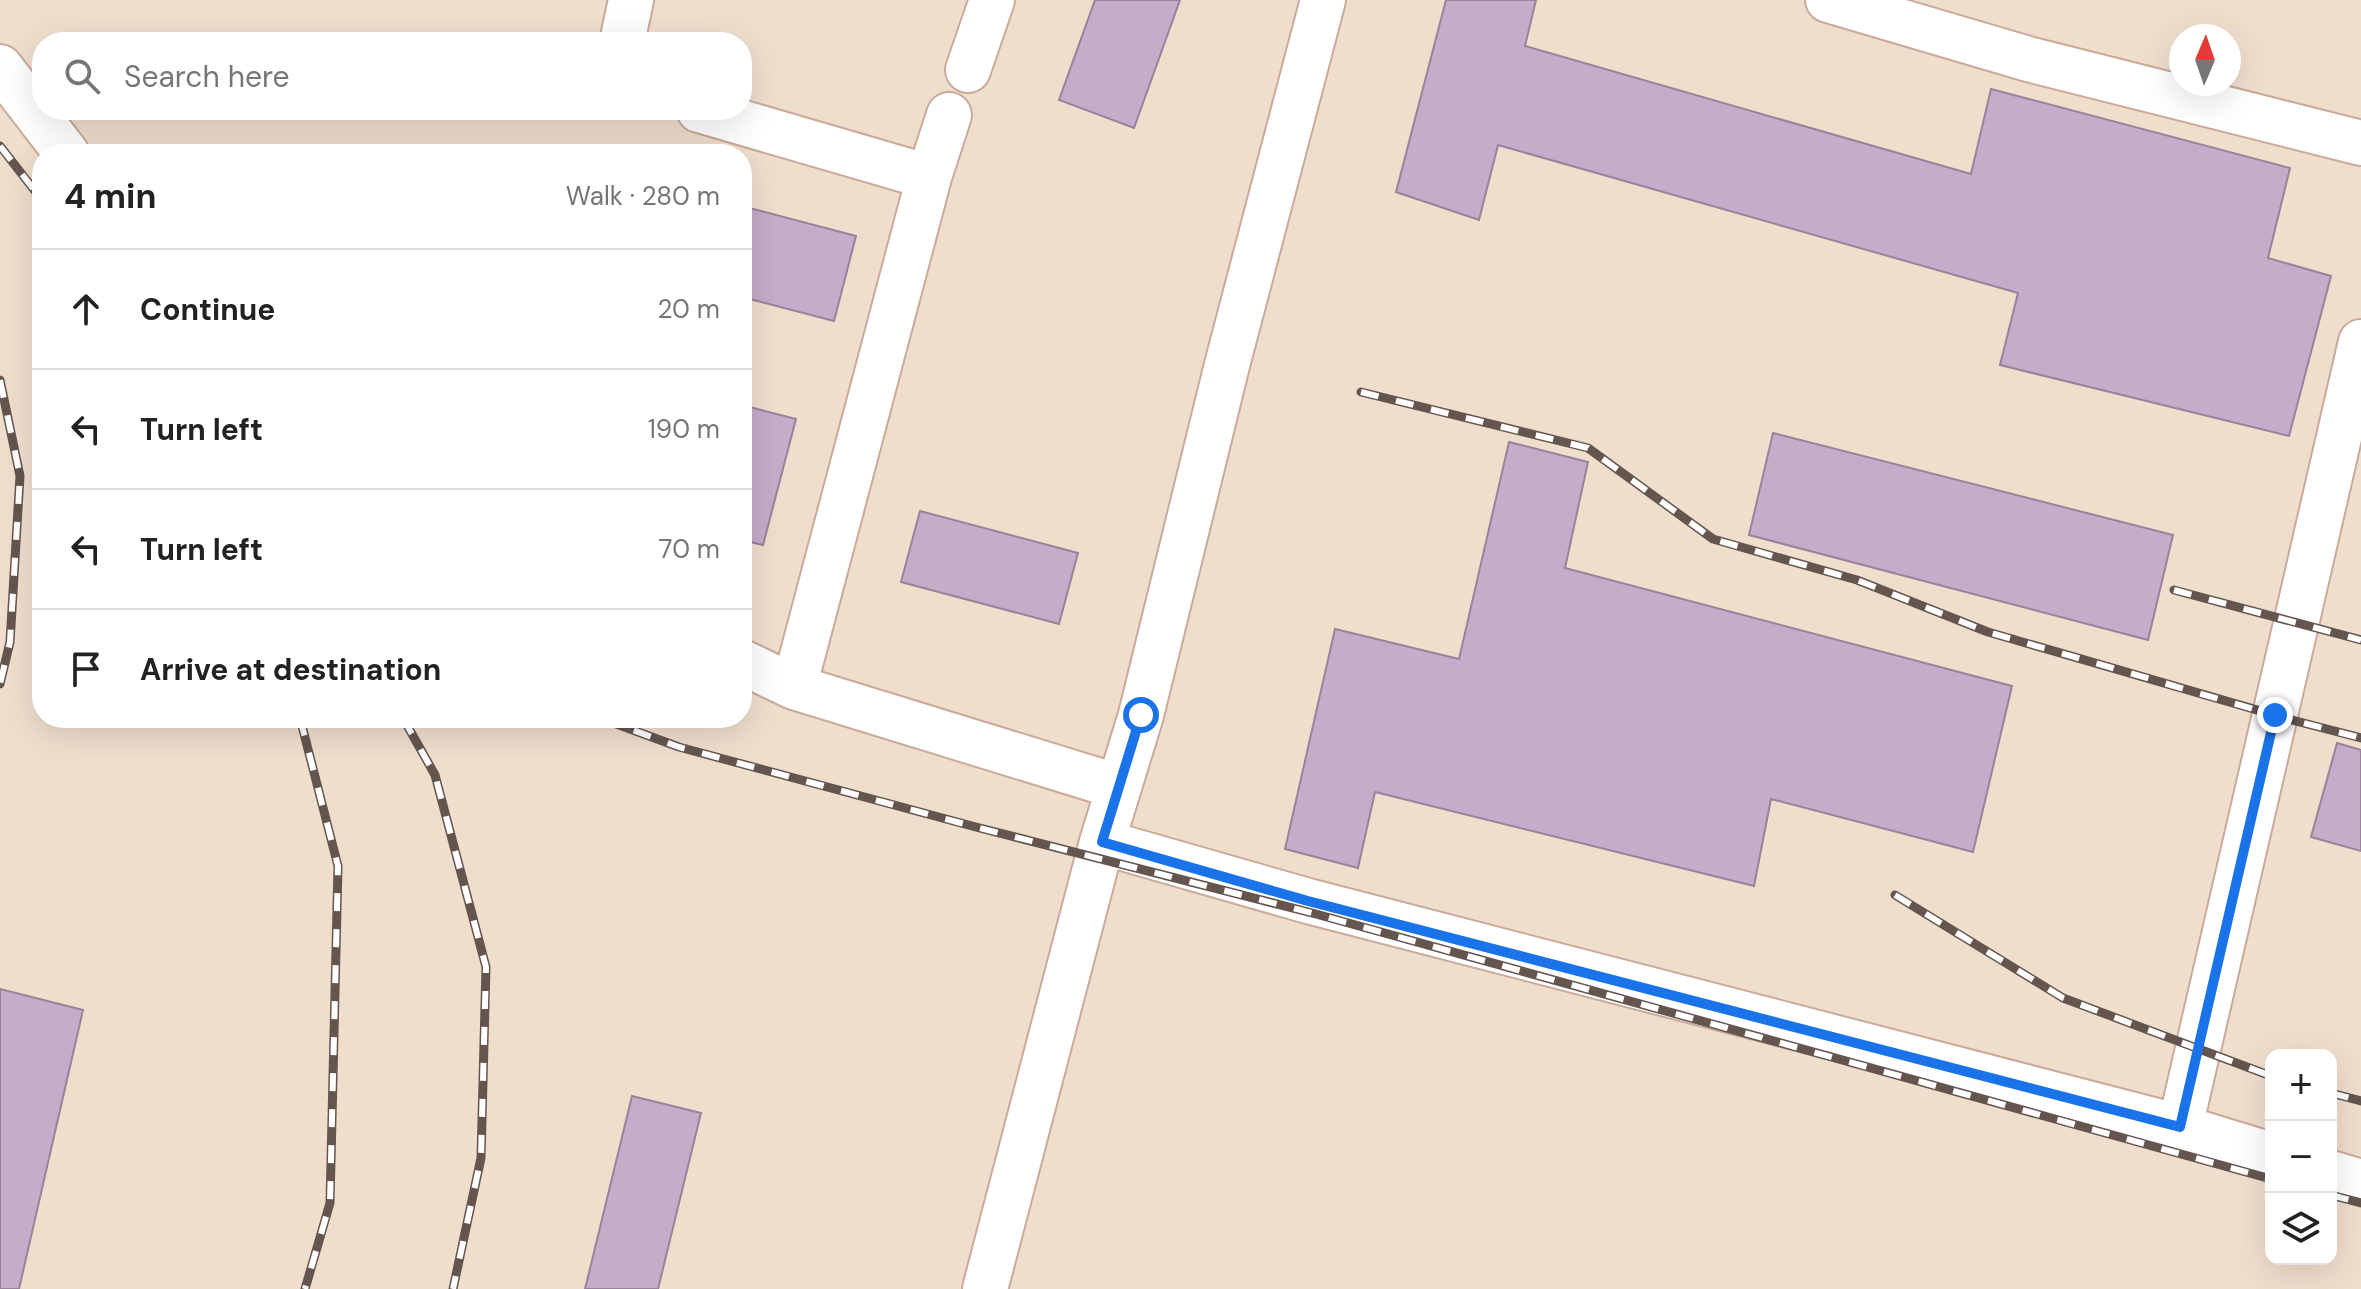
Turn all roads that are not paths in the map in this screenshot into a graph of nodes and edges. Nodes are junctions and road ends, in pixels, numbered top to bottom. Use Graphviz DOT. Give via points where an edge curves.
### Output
graph roads {
  1 [pos="631,0"];
  2 [pos="992,0"];
  3 [pos="1323,0"];
  4 [pos="1828,0"];
  5 [pos="624,32"];
  6 [pos="0,67"];
  7 [pos="968,70"];
  8 [pos="32,109"];
  9 [pos="949,115"];
  10 [pos="41,120"];
  11 [pos="733,120"];
  12 [pos="2361,143"];
  13 [pos="59,144"];
  14 [pos="929,177"];
  15 [pos="2361,342"];
  16 [pos="752,667"];
  17 [pos="794,687"];
  18 [pos="1119,787"];
  19 [pos="1102,842"];
  20 [pos="2180,1127"];
  21 [pos="2265,1153"];
  22 [pos="2337,1175"];
  23 [pos="2361,1182"];
  24 [pos="985,1289"];
  1 -- 5 [label="lane"];
  2 -- 7 [label="lane"];
  3 -- 18 [label="lane"];
  4 -- 12 [label="lane" via="2028,59"];
  6 -- 8 [label="lane"];
  9 -- 14 [label="lane"];
  10 -- 13 [label="lane"];
  11 -- 14 [label="lane"];
  14 -- 17 [label="lane"];
  15 -- 20 [label="lane"];
  16 -- 17 [label="lane"];
  17 -- 18 [label="lane"];
  18 -- 19 [label="lane"];
  19 -- 20 [label="lane" via="1308,901"];
  19 -- 24 [label="lane"];
  20 -- 21 [label="lane"];
  22 -- 23 [label="lane"];
}
